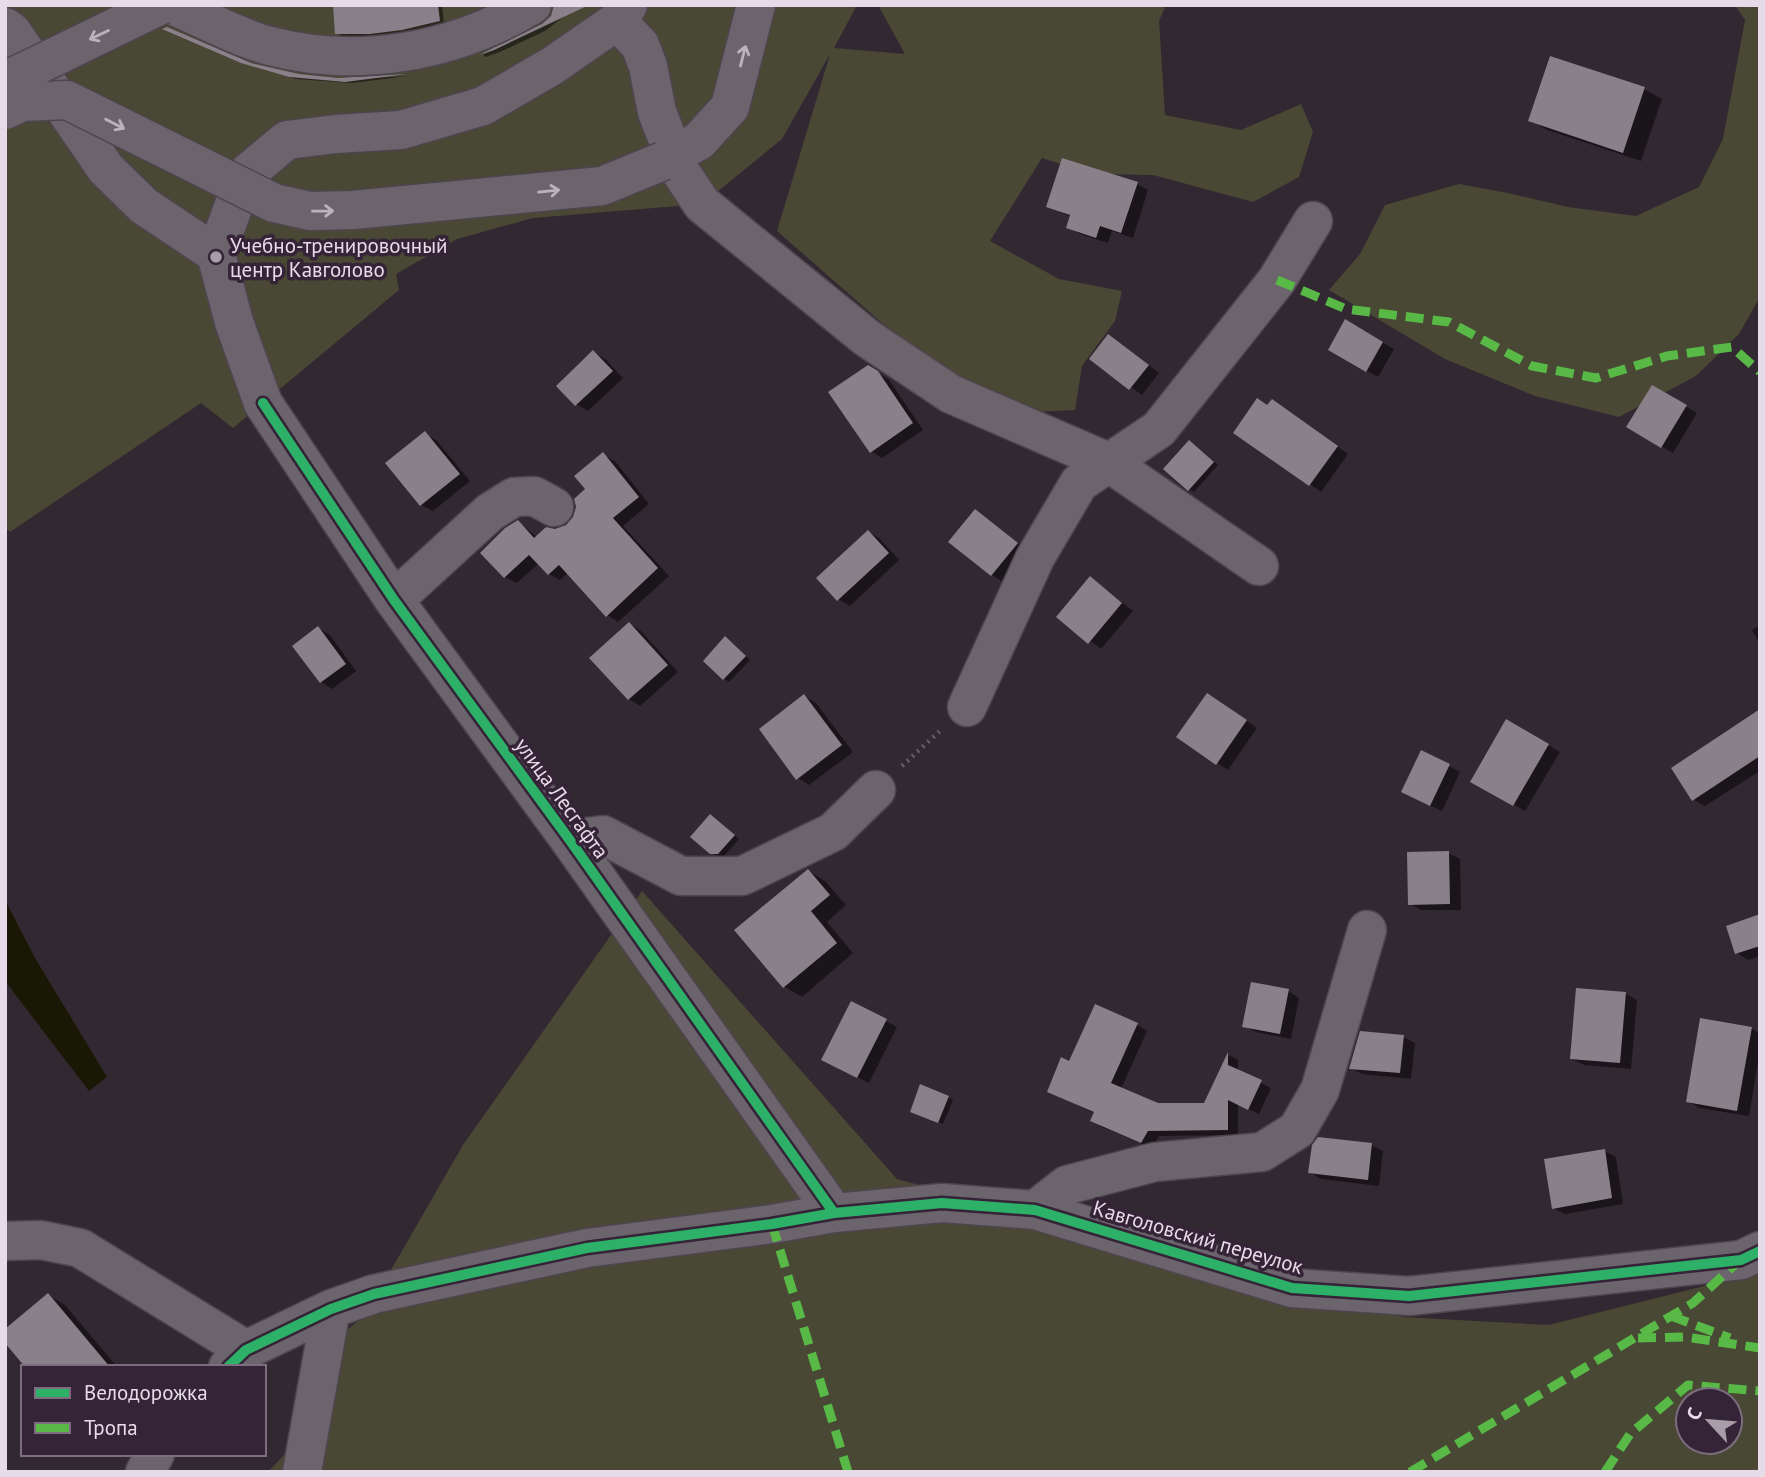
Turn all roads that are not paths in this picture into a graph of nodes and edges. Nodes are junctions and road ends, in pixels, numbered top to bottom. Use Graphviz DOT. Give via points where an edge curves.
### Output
graph roads {
  1 [pos="161,5"];
  2 [pos="172,5"];
  3 [pos="532,5"];
  4 [pos="756,5"];
  5 [pos="623,13"];
  6 [pos="5,27"];
  7 [pos="5,81"];
  8 [pos="5,110"];
  9 [pos="1312,221"];
  10 [pos="216,254"];
  11 [pos="1108,462"];
  12 [pos="554,507"];
  13 [pos="1259,566"];
  14 [pos="394,600"];
  15 [pos="967,707"];
  16 [pos="876,790"];
  17 [pos="569,839"];
  18 [pos="1367,930"];
  19 [pos="1035,1210"];
  20 [pos="834,1213"];
  21 [pos="5,1241"];
  22 [pos="1760,1251"];
  23 [pos="331,1309"];
  24 [pos="237,1358"];
  25 [pos="154,1456"];
  26 [pos="145,1472"];
  27 [pos="302,1472"];
  1 -- 7 [label="street, one-way, bridge"];
  2 -- 3 [label="street" via="268,46 323,56 376,56 473,35"];
  8 -- 4 [label="street, one-way, bridge" via="22,102 67,100 274,203 310,211 602,186 699,141 730,107"];
  5 -- 10 [label="street" via="552,66 483,106 401,130 287,140 245,175"];
  5 -- 11 [label="street" via="648,66 657,112 680,171 702,204 867,338 951,394"];
  6 -- 10 [label="street" via="106,169 144,206"];
  9 -- 11 [label="street" via="1277,280 1159,429"];
  10 -- 14 [label="street, улица Лесгафта" via="263,403"];
  11 -- 13 [label="street"];
  11 -- 15 [label="street" via="1079,483 1041,547"];
  12 -- 14 [label="street" via="534,496 514,497 489,512"];
  14 -- 17 [label="street, улица Лесгафта"];
  16 -- 17 [label="street" via="833,832 742,876 681,876 603,835"];
  17 -- 20 [label="street, улица Лесгафта"];
  18 -- 19 [label="street" via="1320,1090 1297,1130 1262,1152 1155,1162 1067,1185"];
  19 -- 20 [label="street, Кавголовский переулок" via="942,1203"];
  19 -- 22 [label="street, Кавголовский переулок" via="1292,1288 1409,1296 1741,1260"];
  20 -- 23 [label="street, Кавголовский переулок" via="587,1248 374,1294"];
  21 -- 24 [label="street" via="41,1240 80,1248"];
  23 -- 24 [label="street, Кавголовский переулок"];
  23 -- 27 [label="street"];
  25 -- 26 [label="street"];
}
